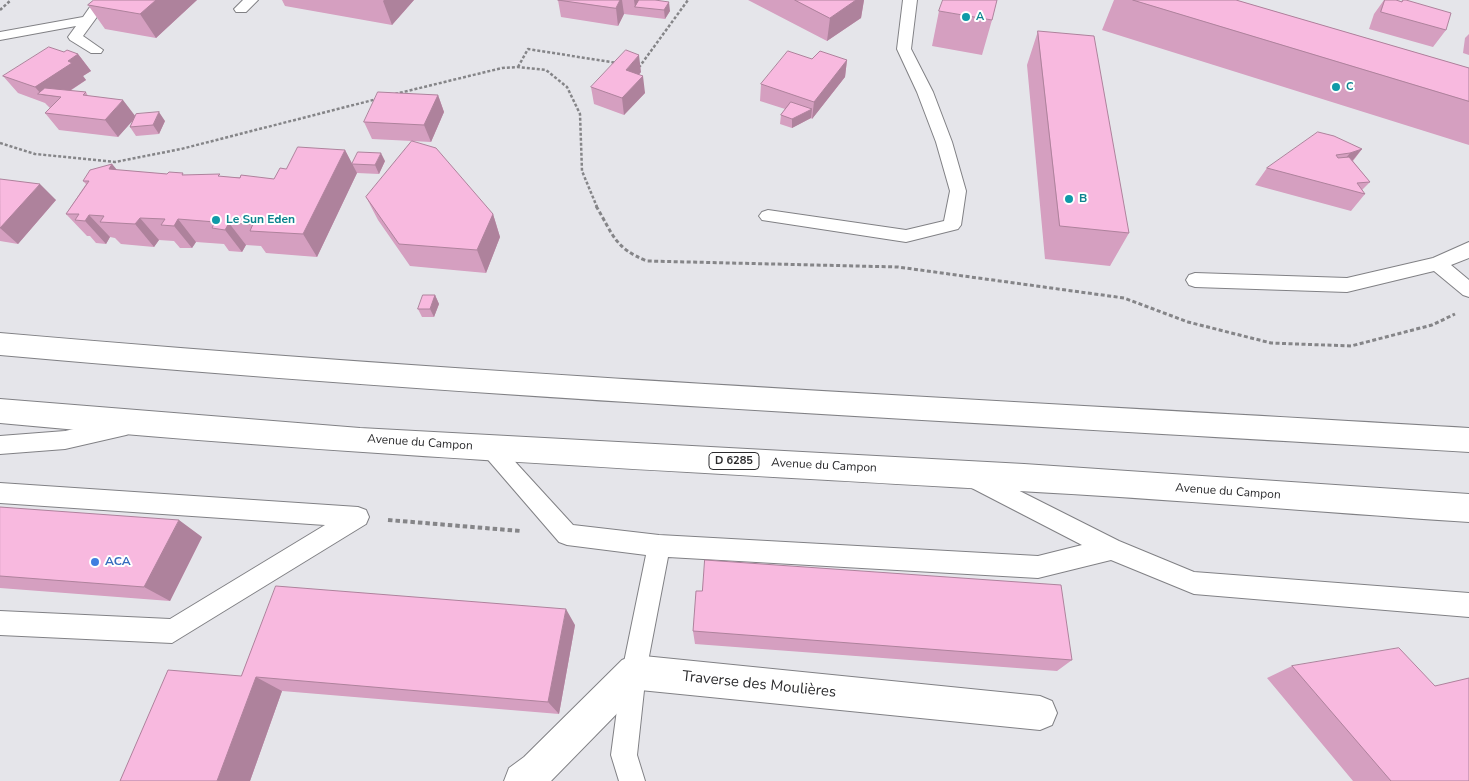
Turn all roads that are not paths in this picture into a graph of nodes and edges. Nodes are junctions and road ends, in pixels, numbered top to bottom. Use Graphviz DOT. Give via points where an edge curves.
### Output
graph roads {
  1 [pos="108,0"];
  2 [pos="910,0"];
  3 [pos="87,20"];
  4 [pos="0,36"];
  5 [pos="96,50"];
  6 [pos="768,216"];
  7 [pos="1469,249"];
  8 [pos="1436,264"];
  9 [pos="1195,280"];
  10 [pos="1469,290"];
  11 [pos="0,344"];
  12 [pos="0,411"];
  13 [pos="134,424"];
  14 [pos="1469,440"];
  15 [pos="0,445"];
  16 [pos="490,448"];
  17 [pos="966,474"];
  18 [pos="0,493"];
  19 [pos="1469,508"];
  20 [pos="659,546"];
  21 [pos="1111,550"];
  22 [pos="1469,605"];
  23 [pos="0,623"];
  24 [pos="634,672"];
  25 [pos="1040,713"];
  26 [pos="522,781"];
  27 [pos="632,781"];
  1 -- 3 [label="lane" via="97,7"];
  2 -- 6 [label="lane" via="904,49 934,117 958,191 952,225 906,236"];
  3 -- 4 [label="lane"];
  3 -- 5 [label="lane" via="75,37"];
  7 -- 8 [label="lane"];
  8 -- 9 [label="lane" via="1347,285"];
  8 -- 10 [label="lane"];
  11 -- 14 [label="main road" via="457,379"];
  12 -- 13 [label="main road, Avenue du Campon / D 6285"];
  13 -- 15 [label="lane" via="65,440"];
  13 -- 16 [label="main road, Avenue du Campon / D 6285"];
  16 -- 17 [label="main road, Avenue du Campon / D 6285"];
  16 -- 20 [label="lane" via="567,535"];
  17 -- 19 [label="main road, Avenue du Campon / D 6285"];
  17 -- 21 [label="lane"];
  18 -- 23 [label="lane" via="358,517 172,631"];
  20 -- 21 [label="lane" via="1038,567"];
  20 -- 24 [label="lane"];
  21 -- 22 [label="lane" via="1194,582"];
  24 -- 25 [label="main road, Traverse des Moulières"];
  24 -- 26 [label="main road" via="537,770"];
  24 -- 27 [label="lane" via="624,755"];
}
